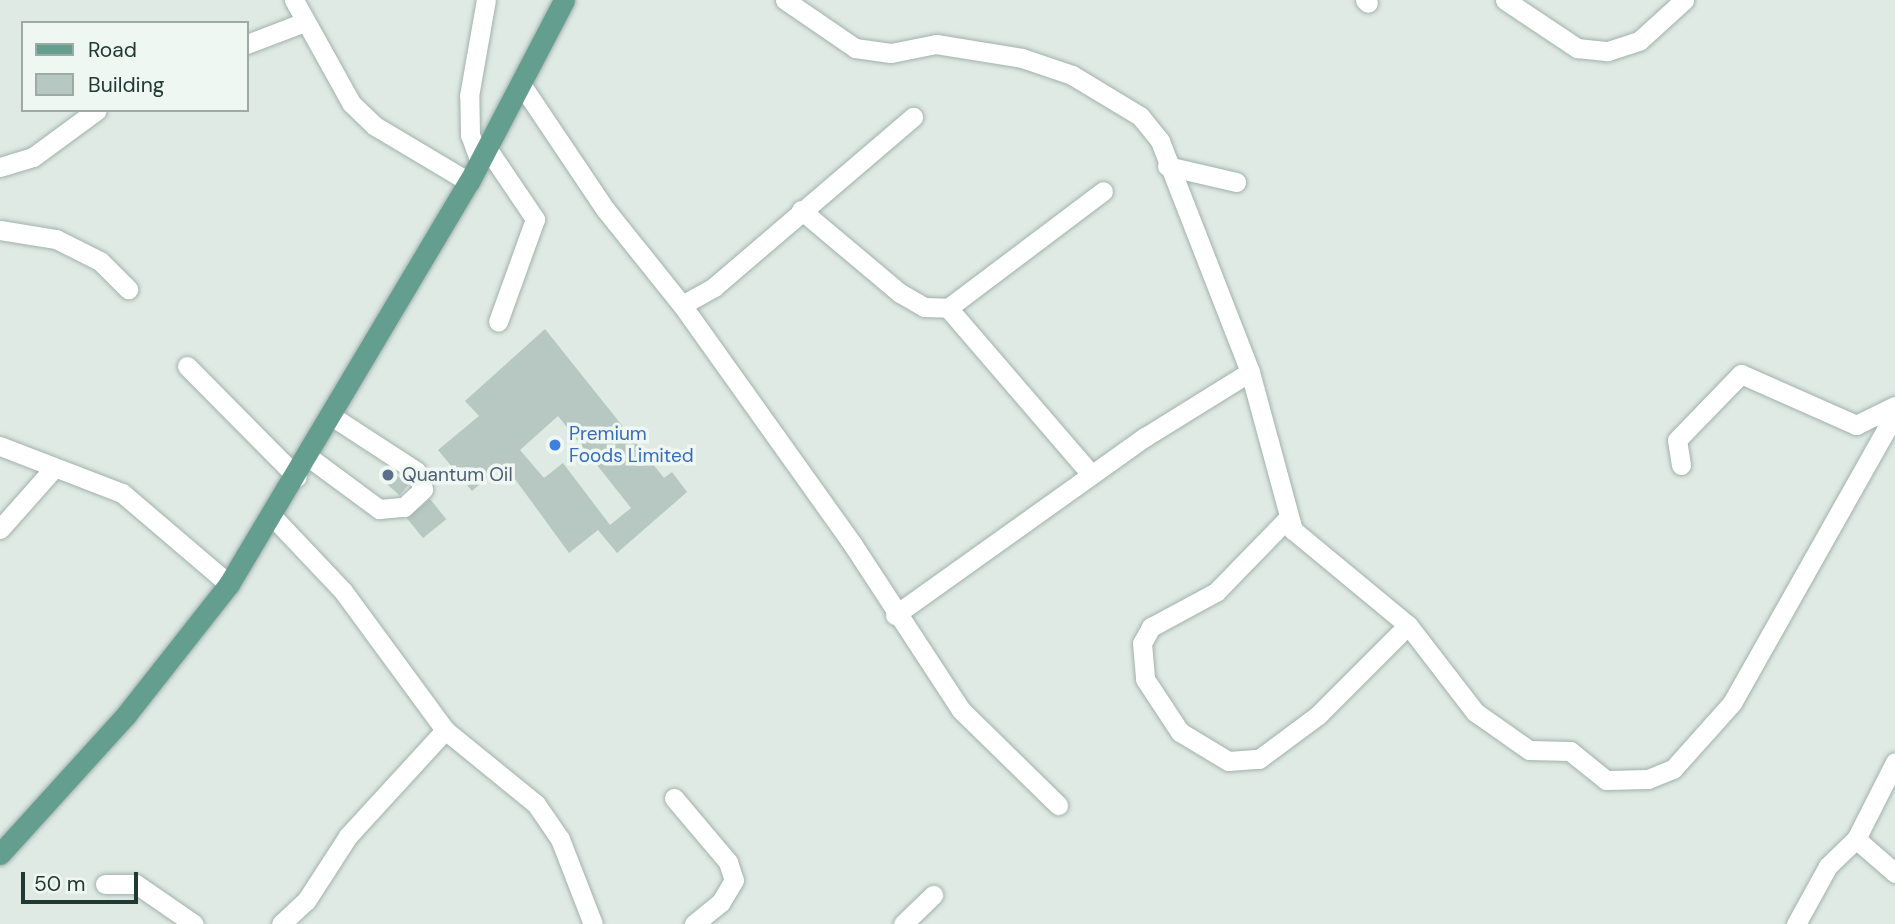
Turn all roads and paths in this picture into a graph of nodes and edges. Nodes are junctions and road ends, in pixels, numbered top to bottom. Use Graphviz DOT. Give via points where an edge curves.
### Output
graph roads {
  1 [pos="295,0"];
  2 [pos="485,0"];
  3 [pos="564,0"];
  4 [pos="785,0"];
  5 [pos="1505,0"];
  6 [pos="1684,0"];
  7 [pos="302,23"];
  8 [pos="248,44"];
  9 [pos="521,84"];
  10 [pos="94,112"];
  11 [pos="913,117"];
  12 [pos="483,155"];
  13 [pos="1167,166"];
  14 [pos="0,167"];
  15 [pos="469,182"];
  16 [pos="1236,182"];
  17 [pos="1103,191"];
  18 [pos="801,210"];
  19 [pos="0,230"];
  20 [pos="128,289"];
  21 [pos="682,305"];
  22 [pos="948,309"];
  23 [pos="498,322"];
  24 [pos="187,366"];
  25 [pos="1250,372"];
  26 [pos="1895,406"];
  27 [pos="1895,414"];
  28 [pos="333,417"];
  29 [pos="0,446"];
  30 [pos="310,458"];
  31 [pos="1681,465"];
  32 [pos="54,469"];
  33 [pos="1091,474"];
  34 [pos="297,477"];
  35 [pos="272,516"];
  36 [pos="1287,519"];
  37 [pos="0,528"];
  38 [pos="229,584"];
  39 [pos="895,615"];
  40 [pos="1408,625"];
  41 [pos="445,730"];
  42 [pos="1895,762"];
  43 [pos="674,798"];
  44 [pos="1058,805"];
  45 [pos="1856,839"];
  46 [pos="0,854"];
  47 [pos="1895,873"];
  48 [pos="105,884"];
  49 [pos="933,895"];
  50 [pos="194,924"];
  51 [pos="281,924"];
  52 [pos="593,924"];
  53 [pos="694,924"];
  54 [pos="902,924"];
  55 [pos="1796,924"];
  1 -- 7 [label="street"];
  2 -- 12 [label="street" via="469,96 470,135"];
  3 -- 9 [label="main road"];
  4 -- 13 [label="street" via="855,48 891,54 936,44 1022,58 1072,75 1153,128"];
  5 -- 6 [label="street" via="1577,48 1608,51 1639,41"];
  7 -- 8 [label="street"];
  7 -- 15 [label="street" via="351,103 386,133"];
  9 -- 12 [label="main road"];
  9 -- 21 [label="street" via="604,209"];
  10 -- 14 [label="street" via="33,157"];
  11 -- 18 [label="street"];
  12 -- 15 [label="main road"];
  12 -- 23 [label="street" via="535,219"];
  13 -- 16 [label="street"];
  13 -- 25 [label="street"];
  15 -- 28 [label="main road"];
  17 -- 22 [label="street"];
  18 -- 21 [label="street" via="714,287"];
  18 -- 22 [label="street" via="900,293 924,307"];
  19 -- 20 [label="street" via="66,243 100,261"];
  21 -- 39 [label="street"];
  22 -- 33 [label="street"];
  24 -- 34 [label="street"];
  25 -- 33 [label="street"];
  25 -- 36 [label="street"];
  26 -- 31 [label="street" via="1856,425 1741,374 1677,440"];
  27 -- 40 [label="street" via="1747,680 1673,769 1648,779 1606,780 1570,751 1529,750 1475,712"];
  28 -- 30 [label="main road"];
  28 -- 30 [label="street" via="416,471 423,489 404,507 379,509"];
  29 -- 32 [label="street"];
  30 -- 34 [label="main road"];
  32 -- 37 [label="street"];
  32 -- 38 [label="street" via="122,493"];
  33 -- 39 [label="street"];
  34 -- 35 [label="main road"];
  35 -- 38 [label="main road"];
  35 -- 41 [label="street" via="343,591"];
  36 -- 40 [label="street"];
  36 -- 40 [label="street" via="1216,592 1151,628 1142,643 1145,678 1180,733 1228,761 1259,759 1318,715"];
  38 -- 46 [label="main road" via="126,715"];
  39 -- 44 [label="street" via="961,710"];
  41 -- 51 [label="street" via="348,836 306,901"];
  41 -- 52 [label="street" via="536,804 560,839"];
  42 -- 45 [label="street"];
  43 -- 53 [label="street" via="728,862 734,880 721,902"];
  45 -- 47 [label="street"];
  45 -- 55 [label="street" via="1828,866"];
  48 -- 50 [label="street" via="136,884"];
  49 -- 54 [label="street"];
}
